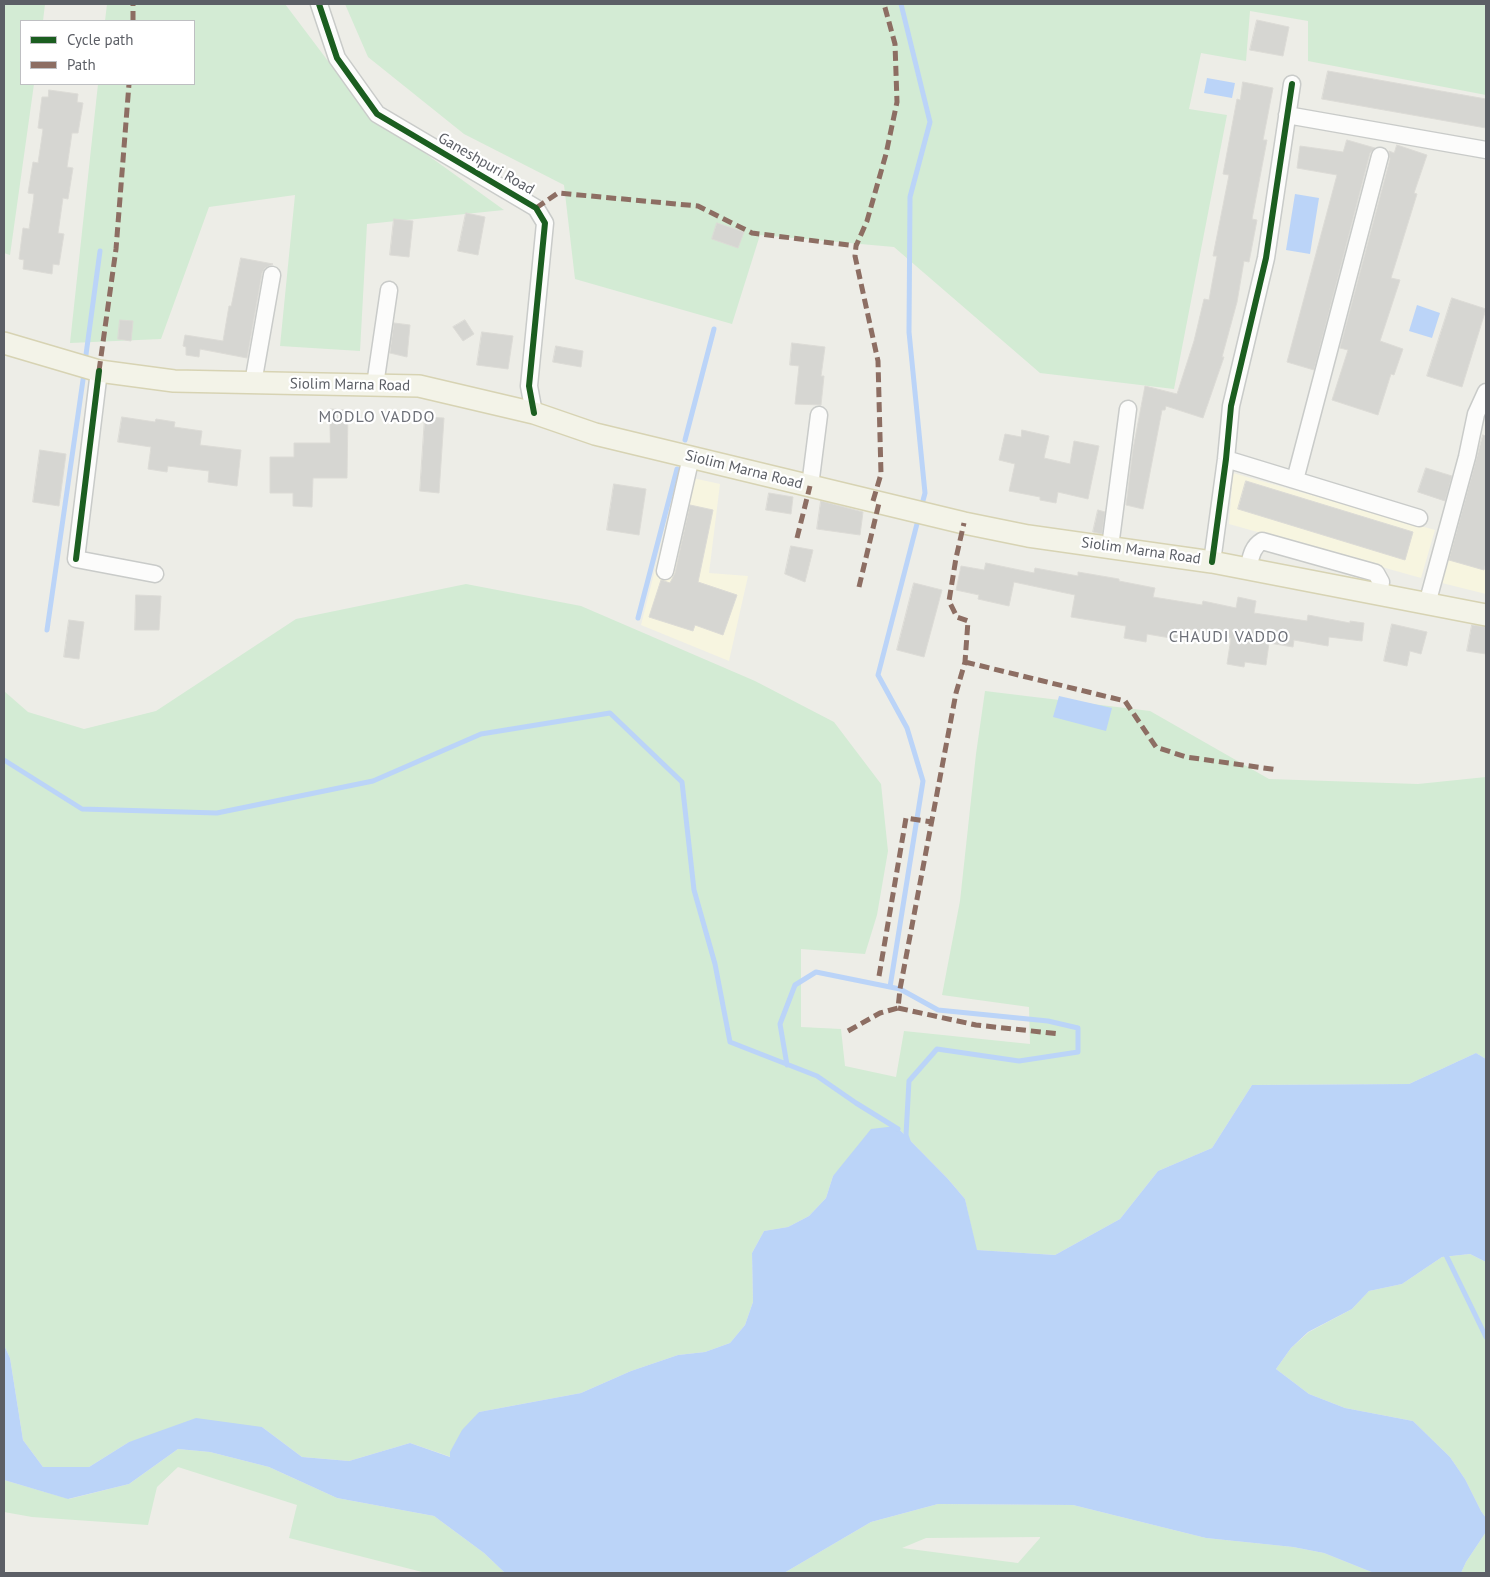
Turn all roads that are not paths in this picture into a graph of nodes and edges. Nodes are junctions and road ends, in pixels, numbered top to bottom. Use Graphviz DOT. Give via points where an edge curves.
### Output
graph roads {
  1 [pos="319,4"];
  2 [pos="1292,84"];
  3 [pos="1287,115"];
  4 [pos="1486,150"];
  5 [pos="1380,156"];
  6 [pos="272,275"];
  7 [pos="389,290"];
  8 [pos="4,344"];
  9 [pos="99,371"];
  10 [pos="253,383"];
  11 [pos="375,385"];
  12 [pos="1486,392"];
  13 [pos="1128,409"];
  14 [pos="534,413"];
  15 [pos="819,415"];
  16 [pos="691,457"];
  17 [pos="1226,459"];
  18 [pos="1295,480"];
  19 [pos="810,486"];
  20 [pos="1419,518"];
  21 [pos="1110,547"];
  22 [pos="1212,562"];
  23 [pos="1248,569"];
  24 [pos="665,571"];
  25 [pos="154,574"];
  26 [pos="1379,595"];
  27 [pos="1427,604"];
  28 [pos="1486,615"];
  1 -- 14 [label="street, Ganeshpuri Road" via="337,58 377,114 536,208 545,223 529,386"];
  2 -- 3 [label="street"];
  3 -- 4 [label="street"];
  3 -- 17 [label="street" via="1266,258 1231,406"];
  5 -- 18 [label="street"];
  6 -- 10 [label="street"];
  7 -- 11 [label="street"];
  8 -- 9 [label="main road, Siolim Marna Road"];
  9 -- 10 [label="main road, Siolim Marna Road" via="174,381"];
  9 -- 25 [label="street" via="76,559"];
  10 -- 11 [label="main road, Siolim Marna Road"];
  11 -- 14 [label="main road, Siolim Marna Road" via="419,386"];
  12 -- 27 [label="street" via="1476,414"];
  13 -- 21 [label="street"];
  14 -- 16 [label="main road, Siolim Marna Road" via="596,434"];
  15 -- 19 [label="street"];
  16 -- 19 [label="main road, Siolim Marna Road"];
  16 -- 24 [label="street"];
  17 -- 18 [label="street"];
  17 -- 22 [label="street"];
  18 -- 20 [label="street"];
  19 -- 21 [label="main road, Siolim Marna Road" via="964,524"];
  21 -- 22 [label="main road, Siolim Marna Road"];
  22 -- 23 [label="main road, Siolim Marna Road"];
  23 -- 26 [label="main road, Siolim Marna Road"];
  23 -- 26 [label="street" via="1252,551 1262,541 1376,573 1382,582"];
  26 -- 27 [label="main road, Siolim Marna Road"];
  27 -- 28 [label="main road, Siolim Marna Road"];
}
